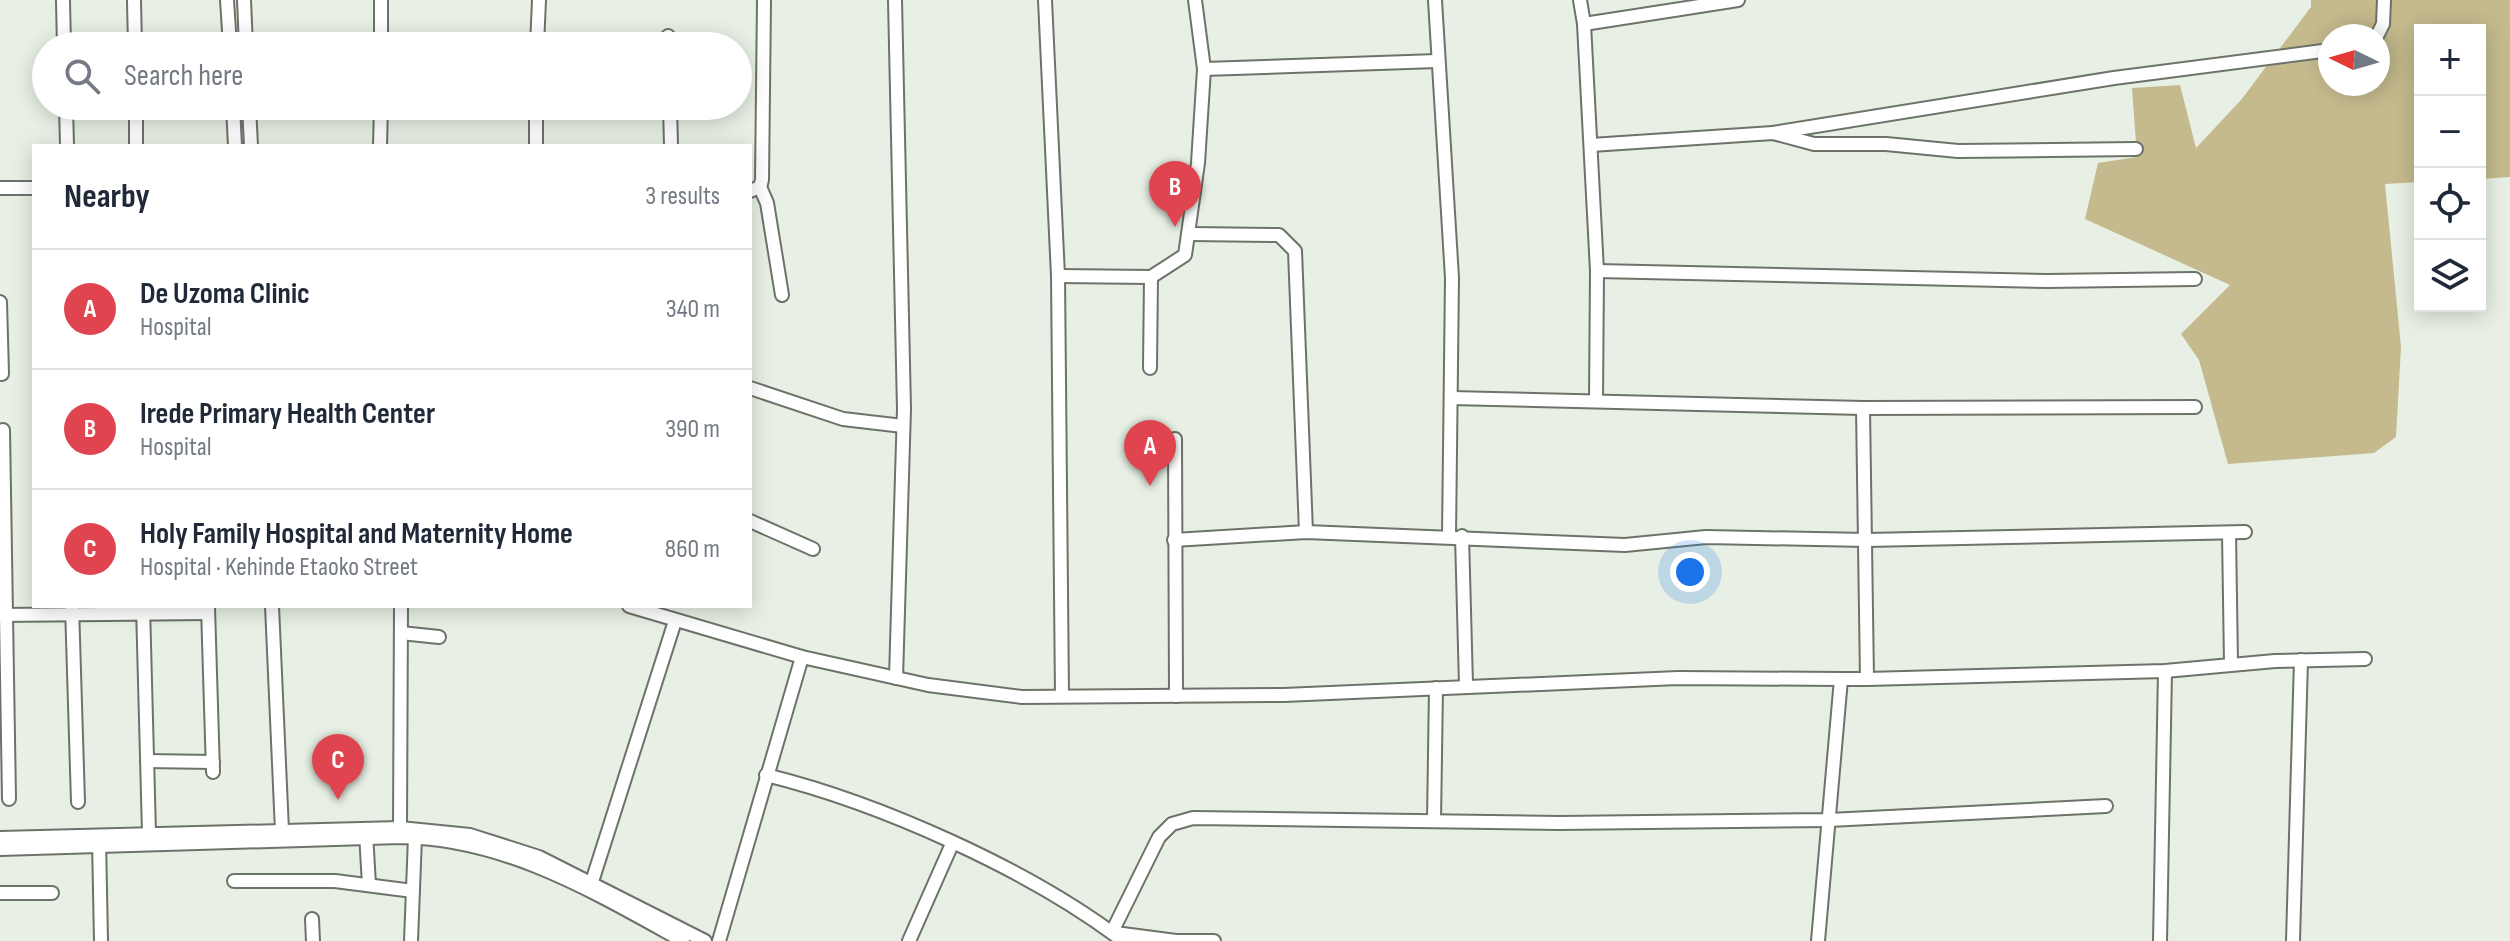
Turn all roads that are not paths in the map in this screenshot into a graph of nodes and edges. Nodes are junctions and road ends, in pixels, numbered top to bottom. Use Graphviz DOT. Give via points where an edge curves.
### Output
graph roads {
  1 [pos="227,0"];
  2 [pos="244,0"];
  3 [pos="381,0"];
  4 [pos="539,0"];
  5 [pos="764,0"];
  6 [pos="895,0"];
  7 [pos="1045,0"];
  8 [pos="1195,0"];
  9 [pos="1435,0"];
  10 [pos="1580,0"];
  11 [pos="1738,0"];
  12 [pos="2384,0"];
  13 [pos="63,1"];
  14 [pos="134,1"];
  15 [pos="1584,24"];
  16 [pos="2383,24"];
  17 [pos="64,32"];
  18 [pos="135,32"];
  19 [pos="229,32"];
  20 [pos="245,32"];
  21 [pos="381,32"];
  22 [pos="538,32"];
  23 [pos="2318,52"];
  24 [pos="1437,61"];
  25 [pos="1204,69"];
  26 [pos="66,120"];
  27 [pos="136,120"];
  28 [pos="234,120"];
  29 [pos="250,120"];
  30 [pos="381,120"];
  31 [pos="536,120"];
  32 [pos="670,120"];
  33 [pos="1773,133"];
  34 [pos="67,144"];
  35 [pos="136,144"];
  36 [pos="235,144"];
  37 [pos="251,144"];
  38 [pos="380,144"];
  39 [pos="536,144"];
  40 [pos="671,144"];
  41 [pos="1591,145"];
  42 [pos="2136,149"];
  43 [pos="0,188"];
  44 [pos="32,188"];
  45 [pos="755,189"];
  46 [pos="1190,234"];
  47 [pos="1597,271"];
  48 [pos="1058,276"];
  49 [pos="1151,277"];
  50 [pos="2195,279"];
  51 [pos="782,295"];
  52 [pos="0,302"];
  53 [pos="1150,368"];
  54 [pos="2,374"];
  55 [pos="752,389"];
  56 [pos="1451,398"];
  57 [pos="1596,401"];
  58 [pos="2195,407"];
  59 [pos="1863,408"];
  60 [pos="903,426"];
  61 [pos="3,430"];
  62 [pos="1175,439"];
  63 [pos="752,522"];
  64 [pos="1306,532"];
  65 [pos="2245,532"];
  66 [pos="2229,533"];
  67 [pos="1456,536"];
  68 [pos="1174,540"];
  69 [pos="1867,540"];
  70 [pos="813,549"];
  71 [pos="272,608"];
  72 [pos="401,608"];
  73 [pos="635,608"];
  74 [pos="208,609"];
  75 [pos="72,610"];
  76 [pos="143,610"];
  77 [pos="2,615"];
  78 [pos="675,621"];
  79 [pos="401,633"];
  80 [pos="439,637"];
  81 [pos="802,657"];
  82 [pos="2365,659"];
  83 [pos="2301,660"];
  84 [pos="2231,664"];
  85 [pos="2165,671"];
  86 [pos="896,678"];
  87 [pos="1841,679"];
  88 [pos="1867,679"];
  89 [pos="1466,685"];
  90 [pos="1436,688"];
  91 [pos="1062,696"];
  92 [pos="1176,696"];
  93 [pos="147,761"];
  94 [pos="766,775"];
  95 [pos="9,799"];
  96 [pos="78,802"];
  97 [pos="2106,806"];
  98 [pos="1829,820"];
  99 [pos="1434,821"];
  100 [pos="400,828"];
  101 [pos="282,831"];
  102 [pos="149,833"];
  103 [pos="366,834"];
  104 [pos="302,836"];
  105 [pos="415,837"];
  106 [pos="0,838"];
  107 [pos="99,841"];
  108 [pos="30,843"];
  109 [pos="952,844"];
  110 [pos="0,849"];
  111 [pos="234,881"];
  112 [pos="369,885"];
  113 [pos="591,885"];
  114 [pos="413,891"];
  115 [pos="0,893"];
  116 [pos="52,893"];
  117 [pos="312,919"];
  118 [pos="1112,932"];
  119 [pos="101,941"];
  120 [pos="313,941"];
  121 [pos="411,941"];
  122 [pos="683,941"];
  123 [pos="705,941"];
  124 [pos="719,941"];
  125 [pos="909,941"];
  126 [pos="1123,941"];
  127 [pos="1214,941"];
  128 [pos="1818,941"];
  129 [pos="2160,941"];
  130 [pos="2293,941"];
  1 -- 19 [label="street"];
  2 -- 20 [label="street"];
  3 -- 21 [label="street"];
  4 -- 22 [label="street"];
  5 -- 45 [label="street"];
  6 -- 60 [label="street"];
  7 -- 48 [label="street"];
  8 -- 25 [label="street"];
  9 -- 24 [label="street"];
  10 -- 15 [label="street"];
  11 -- 15 [label="street"];
  12 -- 16 [label="street"];
  13 -- 17 [label="street"];
  14 -- 18 [label="street"];
  15 -- 41 [label="street"];
  23 -- 33 [label="street"];
  24 -- 25 [label="street"];
  24 -- 56 [label="street" via="1452,278"];
  25 -- 46 [label="street"];
  26 -- 34 [label="street"];
  27 -- 35 [label="street"];
  28 -- 36 [label="street"];
  29 -- 37 [label="street"];
  30 -- 38 [label="street"];
  31 -- 39 [label="street"];
  32 -- 40 [label="street"];
  33 -- 41 [label="street"];
  33 -- 42 [label="street" via="1814,144 1958,151"];
  41 -- 47 [label="street"];
  43 -- 44 [label="street"];
  45 -- 51 [label="street" via="767,203"];
  46 -- 49 [label="street" via="1185,255"];
  46 -- 64 [label="street" via="1279,235 1295,251"];
  47 -- 50 [label="street"];
  47 -- 57 [label="street"];
  48 -- 49 [label="street"];
  48 -- 91 [label="street"];
  49 -- 53 [label="street"];
  52 -- 54 [label="street"];
  55 -- 60 [label="street" via="843,419"];
  56 -- 57 [label="street"];
  56 -- 67 [label="street"];
  57 -- 59 [label="street"];
  58 -- 59 [label="street"];
  59 -- 69 [label="street"];
  60 -- 86 [label="street"];
  61 -- 77 [label="street"];
  62 -- 68 [label="street"];
  63 -- 70 [label="street"];
  64 -- 67 [label="street"];
  64 -- 68 [label="street"];
  65 -- 66 [label="street"];
  66 -- 69 [label="street"];
  66 -- 84 [label="street"];
  67 -- 69 [label="street" via="1625,545 1706,537"];
  67 -- 89 [label="street"];
  68 -- 92 [label="street"];
  69 -- 88 [label="street"];
  71 -- 101 [label="street"];
  72 -- 79 [label="street"];
  73 -- 78 [label="street"];
  74 -- 76 [label="street"];
  74 -- 93 [label="street" via="213,767"];
  75 -- 76 [label="street"];
  75 -- 77 [label="street"];
  75 -- 96 [label="street"];
  76 -- 93 [label="street"];
  77 -- 95 [label="street"];
  78 -- 81 [label="street"];
  78 -- 113 [label="street"];
  79 -- 80 [label="street"];
  79 -- 100 [label="street"];
  81 -- 86 [label="street"];
  81 -- 94 [label="street"];
  82 -- 83 [label="street"];
  83 -- 84 [label="street"];
  83 -- 130 [label="street"];
  84 -- 85 [label="street"];
  85 -- 88 [label="street"];
  85 -- 129 [label="street"];
  86 -- 91 [label="street" via="1022,697"];
  87 -- 88 [label="street"];
  87 -- 89 [label="street"];
  87 -- 98 [label="street"];
  89 -- 90 [label="street"];
  90 -- 92 [label="street"];
  90 -- 99 [label="street"];
  91 -- 92 [label="street"];
  93 -- 102 [label="street"];
  94 -- 109 [label="street" via="819,788"];
  94 -- 124 [label="street"];
  97 -- 98 [label="street"];
  98 -- 99 [label="street"];
  98 -- 128 [label="street"];
  99 -- 118 [label="street" via="1193,818 1172,824 1147,858"];
  100 -- 103 [label="street"];
  100 -- 113 [label="street" via="500,843"];
  101 -- 102 [label="street"];
  101 -- 104 [label="street"];
  102 -- 107 [label="street"];
  103 -- 104 [label="street"];
  103 -- 105 [label="street"];
  103 -- 112 [label="street"];
  104 -- 107 [label="street"];
  105 -- 113 [label="street" via="496,852"];
  105 -- 114 [label="street"];
  106 -- 108 [label="street"];
  107 -- 108 [label="street"];
  107 -- 119 [label="street"];
  108 -- 110 [label="street"];
  109 -- 118 [label="street" via="1018,874"];
  109 -- 125 [label="street"];
  111 -- 112 [label="street"];
  112 -- 114 [label="street"];
  113 -- 122 [label="street"];
  113 -- 123 [label="street"];
  114 -- 121 [label="street"];
  115 -- 116 [label="street"];
  117 -- 120 [label="street"];
  118 -- 126 [label="street"];
  118 -- 127 [label="street"];
}
